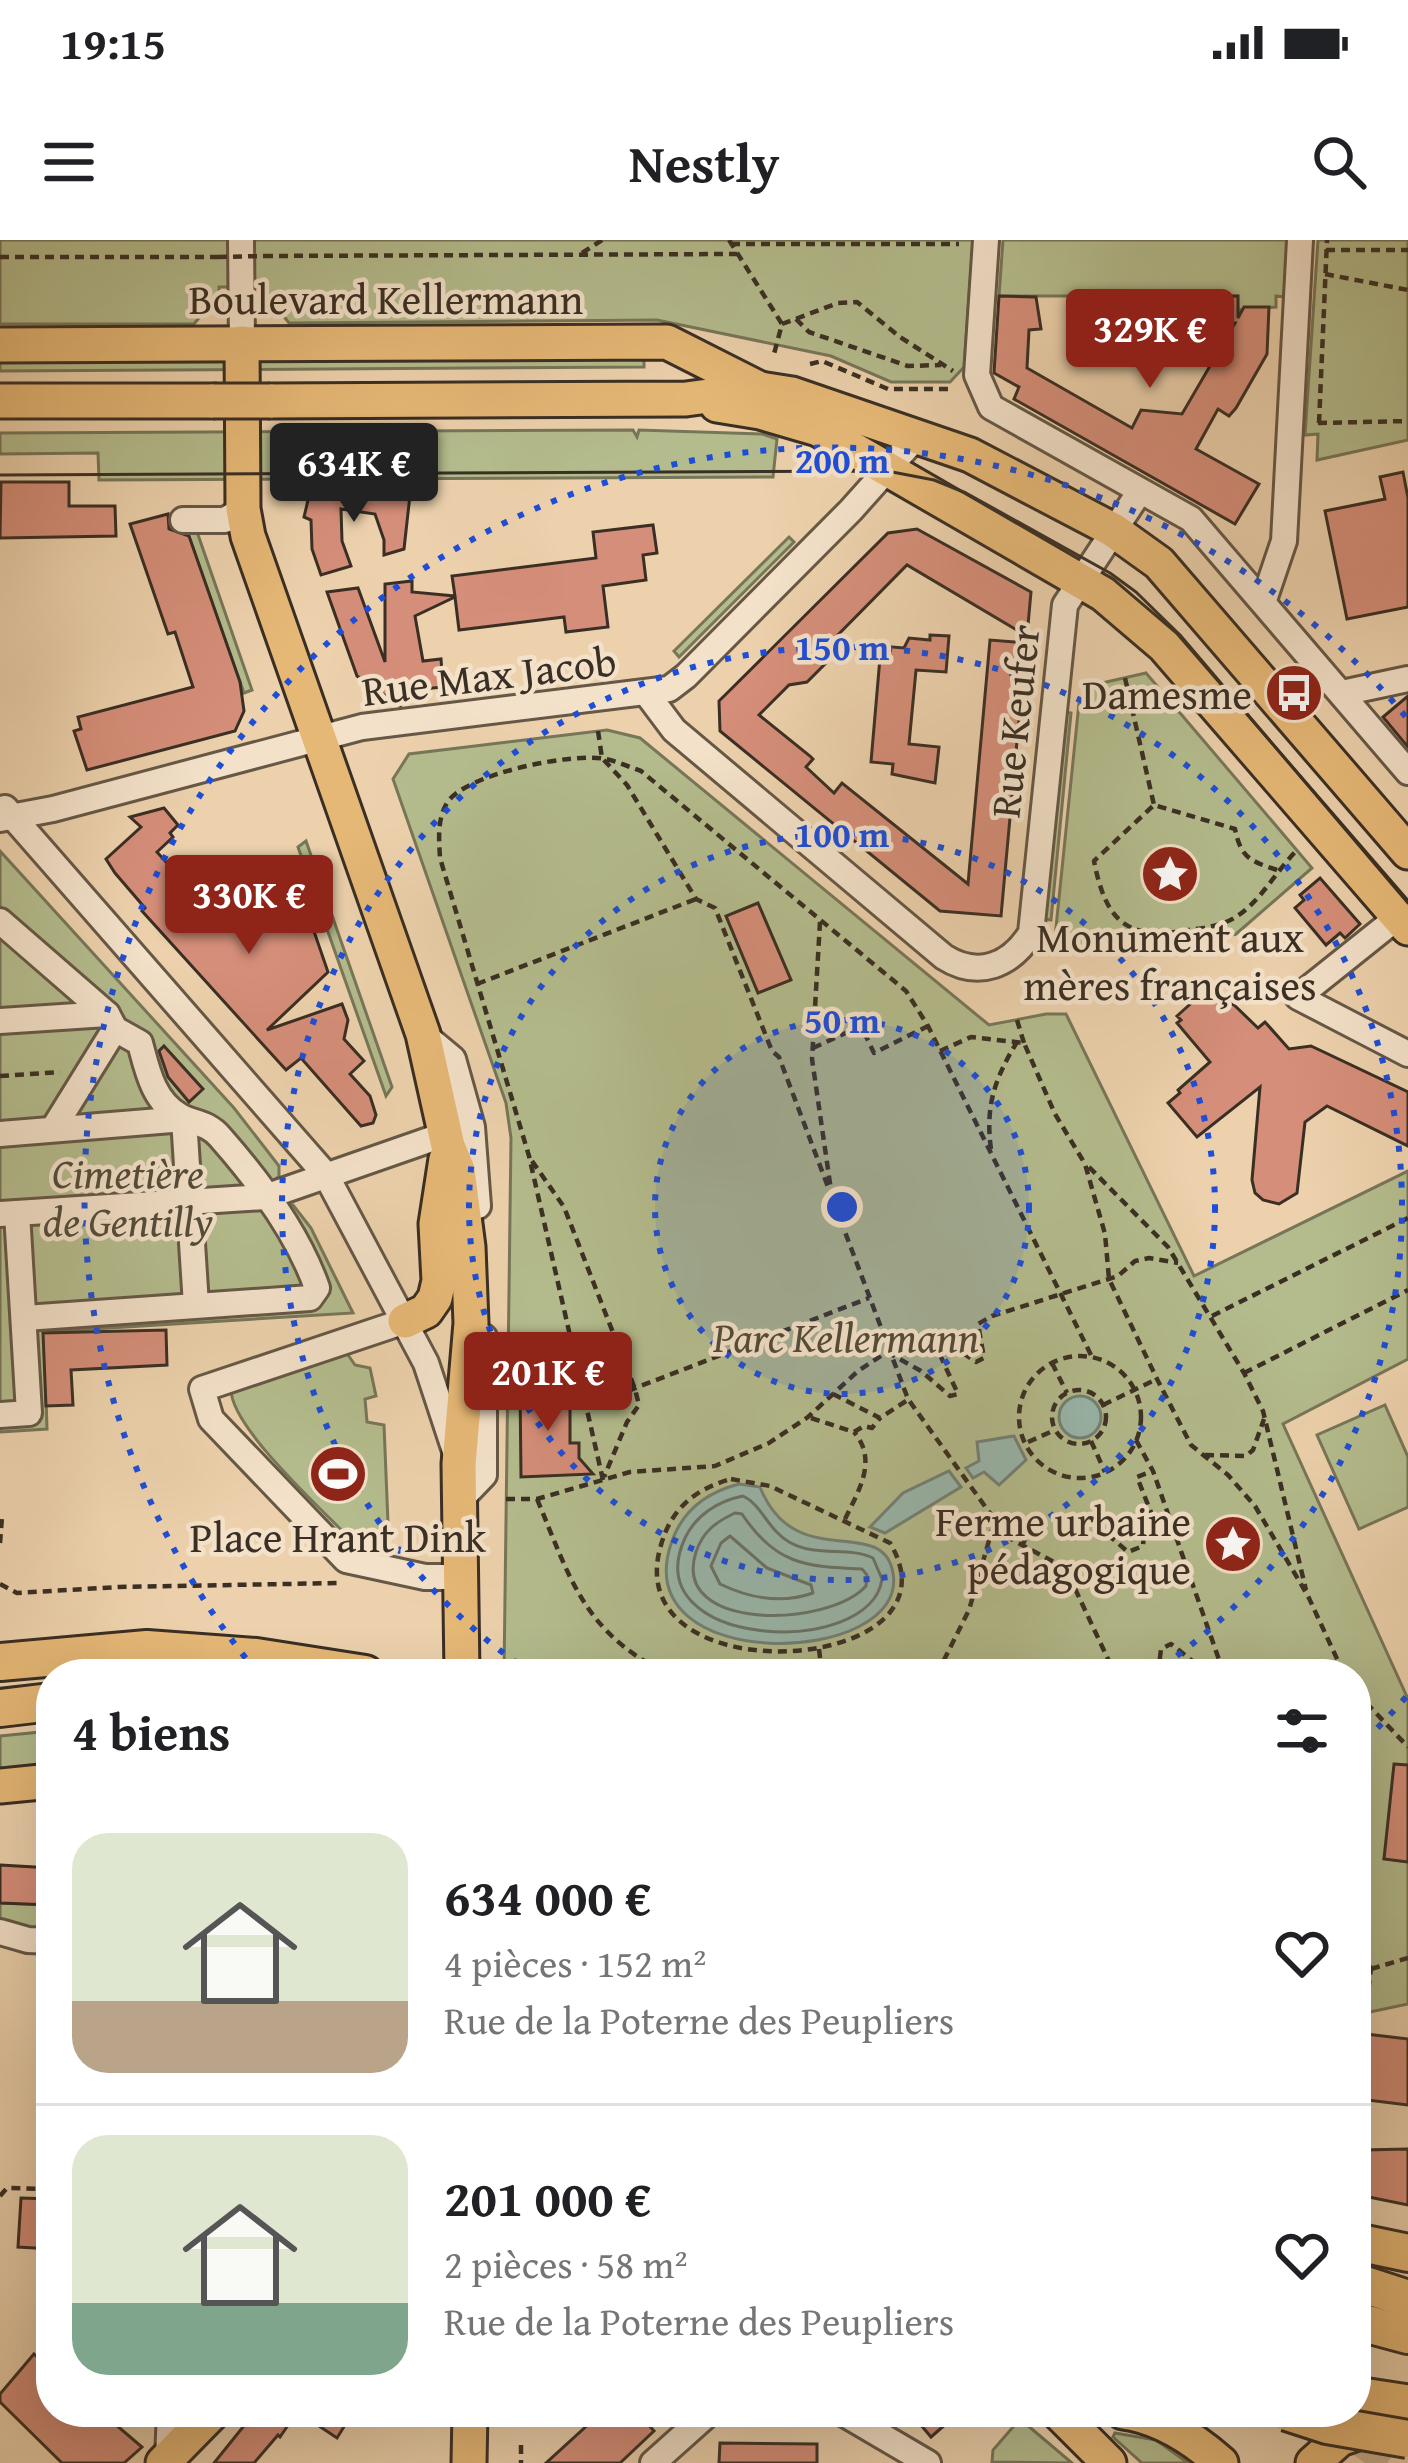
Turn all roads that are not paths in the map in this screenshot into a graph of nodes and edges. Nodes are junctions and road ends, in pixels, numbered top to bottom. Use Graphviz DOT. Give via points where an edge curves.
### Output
graph roads {
  1 [pos="241,240"];
  2 [pos="1300,240"];
  3 [pos="975,242"];
  4 [pos="242,343"];
  5 [pos="0,345"];
  6 [pos="760,388"];
  7 [pos="686,399"];
  8 [pos="0,401"];
  9 [pos="918,436"];
  10 [pos="887,471"];
  11 [pos="1140,491"];
  12 [pos="243,509"];
  13 [pos="183,520"];
  14 [pos="1113,530"];
  15 [pos="1081,579"];
  16 [pos="1264,600"];
  17 [pos="1408,679"];
  18 [pos="1342,692"];
  19 [pos="647,694"];
  20 [pos="319,739"];
  21 [pos="1408,772"];
  22 [pos="4,812"];
  23 [pos="1406,839"];
  24 [pos="1,921"];
  25 [pos="1403,922"];
  26 [pos="997,965"];
  27 [pos="0,1021"];
  28 [pos="111,1021"];
  29 [pos="423,1034"];
  30 [pos="1408,1054"];
  31 [pos="184,1119"];
  32 [pos="53,1130"];
  33 [pos="0,1134"];
  34 [pos="447,1140"];
  35 [pos="326,1175"];
  36 [pos="265,1197"];
  37 [pos="189,1202"];
  38 [pos="8,1214"];
  39 [pos="196,1306"];
  40 [pos="26,1318"];
  41 [pos="405,1321"];
  42 [pos="0,1415"];
  43 [pos="459,1464"];
  44 [pos="461,1499"];
  45 [pos="462,1577"];
  46 [pos="269,1659"];
  47 [pos="462,1659"];
  48 [pos="0,1662"];
  49 [pos="36,1704"];
  50 [pos="0,1708"];
  51 [pos="36,1782"];
  52 [pos="0,1786"];
  53 [pos="0,1932"];
  54 [pos="36,1938"];
  55 [pos="1371,2245"];
  56 [pos="1408,2253"];
  57 [pos="1371,2287"];
  58 [pos="1408,2299"];
  59 [pos="1371,2325"];
  60 [pos="1408,2335"];
  61 [pos="1371,2396"];
  62 [pos="1408,2402"];
  63 [pos="1408,2416"];
  64 [pos="169,2427"];
  65 [pos="199,2427"];
  66 [pos="470,2427"];
  67 [pos="693,2427"];
  68 [pos="867,2427"];
  69 [pos="1073,2427"];
  70 [pos="1169,2427"];
  71 [pos="1339,2427"];
  72 [pos="1408,2439"];
  73 [pos="166,2461"];
  74 [pos="469,2463"];
  75 [pos="653,2463"];
  76 [pos="928,2463"];
  77 [pos="1109,2463"];
  78 [pos="1221,2463"];
  79 [pos="1313,2463"];
  1 -- 4 [label="street"];
  2 -- 16 [label="street" via="1284,541"];
  3 -- 11 [label="street" via="979,384 991,407"];
  4 -- 5 [label="main road, Boulevard Kellermann"];
  4 -- 6 [label="main road, Boulevard Kellermann" via="667,343"];
  4 -- 12 [label="main road"];
  6 -- 7 [label="main road, Boulevard Kellermann"];
  6 -- 9 [label="main road, Boulevard Kellermann"];
  7 -- 8 [label="main road, Boulevard Kellermann, bridge"];
  7 -- 10 [label="main road, Boulevard Kellermann" via="818,429"];
  9 -- 10 [label="street"];
  9 -- 14 [label="main road, Boulevard Kellermann"];
  10 -- 15 [label="main road, Boulevard Kellermann"];
  10 -- 19 [label="street" via="686,676"];
  11 -- 14 [label="street, Rue Keufer"];
  11 -- 16 [label="street" via="1191,519"];
  12 -- 13 [label="street" via="225,520"];
  12 -- 20 [label="main road"];
  14 -- 15 [label="street, Rue Keufer"];
  14 -- 23 [label="main road, Boulevard Kellermann" via="1168,572"];
  15 -- 25 [label="main road, Boulevard Kellermann" via="1164,646"];
  15 -- 26 [label="street, Rue Keufer" via="1065,605 1031,933"];
  16 -- 18 [label="street"];
  17 -- 18 [label="street"];
  18 -- 21 [label="street"];
  19 -- 20 [label="street, Rue Max Jacob"];
  19 -- 26 [label="street, Rue Max Jacob" via="674,730 944,958 970,969"];
  20 -- 22 [label="street, Rue Max Jacob"];
  20 -- 29 [label="main road"];
  22 -- 35 [label="street"];
  24 -- 28 [label="street"];
  25 -- 30 [label="street" via="1298,997"];
  27 -- 28 [label="street"];
  28 -- 31 [label="street" via="140,1043 160,1097"];
  28 -- 32 [label="street"];
  29 -- 34 [label="main road"];
  29 -- 44 [label="street" via="453,1059 472,1126 484,1294 484,1475"];
  31 -- 32 [label="street"];
  31 -- 36 [label="street" via="218,1133"];
  31 -- 37 [label="street"];
  32 -- 33 [label="street"];
  34 -- 35 [label="street"];
  34 -- 41 [label="main road" via="436,1224 439,1281 426,1311"];
  34 -- 43 [label="main road" via="469,1266"];
  35 -- 36 [label="street"];
  35 -- 41 [label="street"];
  36 -- 37 [label="street"];
  36 -- 39 [label="street" via="315,1294"];
  37 -- 38 [label="street"];
  37 -- 39 [label="street"];
  38 -- 40 [label="street"];
  39 -- 40 [label="street"];
  40 -- 42 [label="street" via="29,1414"];
  41 -- 43 [label="street"];
  41 -- 45 [label="street" via="202,1389 212,1419 346,1560"];
  43 -- 44 [label="main road"];
  44 -- 45 [label="main road"];
  45 -- 47 [label="main road"];
  46 -- 48 [label="highway" via="147,1649"];
  49 -- 50 [label="highway"];
  51 -- 52 [label="main road"];
  53 -- 54 [label="street"];
  55 -- 56 [label="highway"];
  57 -- 58 [label="highway"];
  59 -- 60 [label="highway"];
  61 -- 62 [label="main road"];
  63 -- 79 [label="main road" via="1340,2439"];
  64 -- 73 [label="street"];
  65 -- 73 [label="main road"];
  66 -- 74 [label="main road"];
  67 -- 75 [label="street"];
  68 -- 76 [label="street"];
  69 -- 77 [label="main road"];
  70 -- 78 [label="main road"];
  71 -- 72 [label="highway, bridge"];
}
